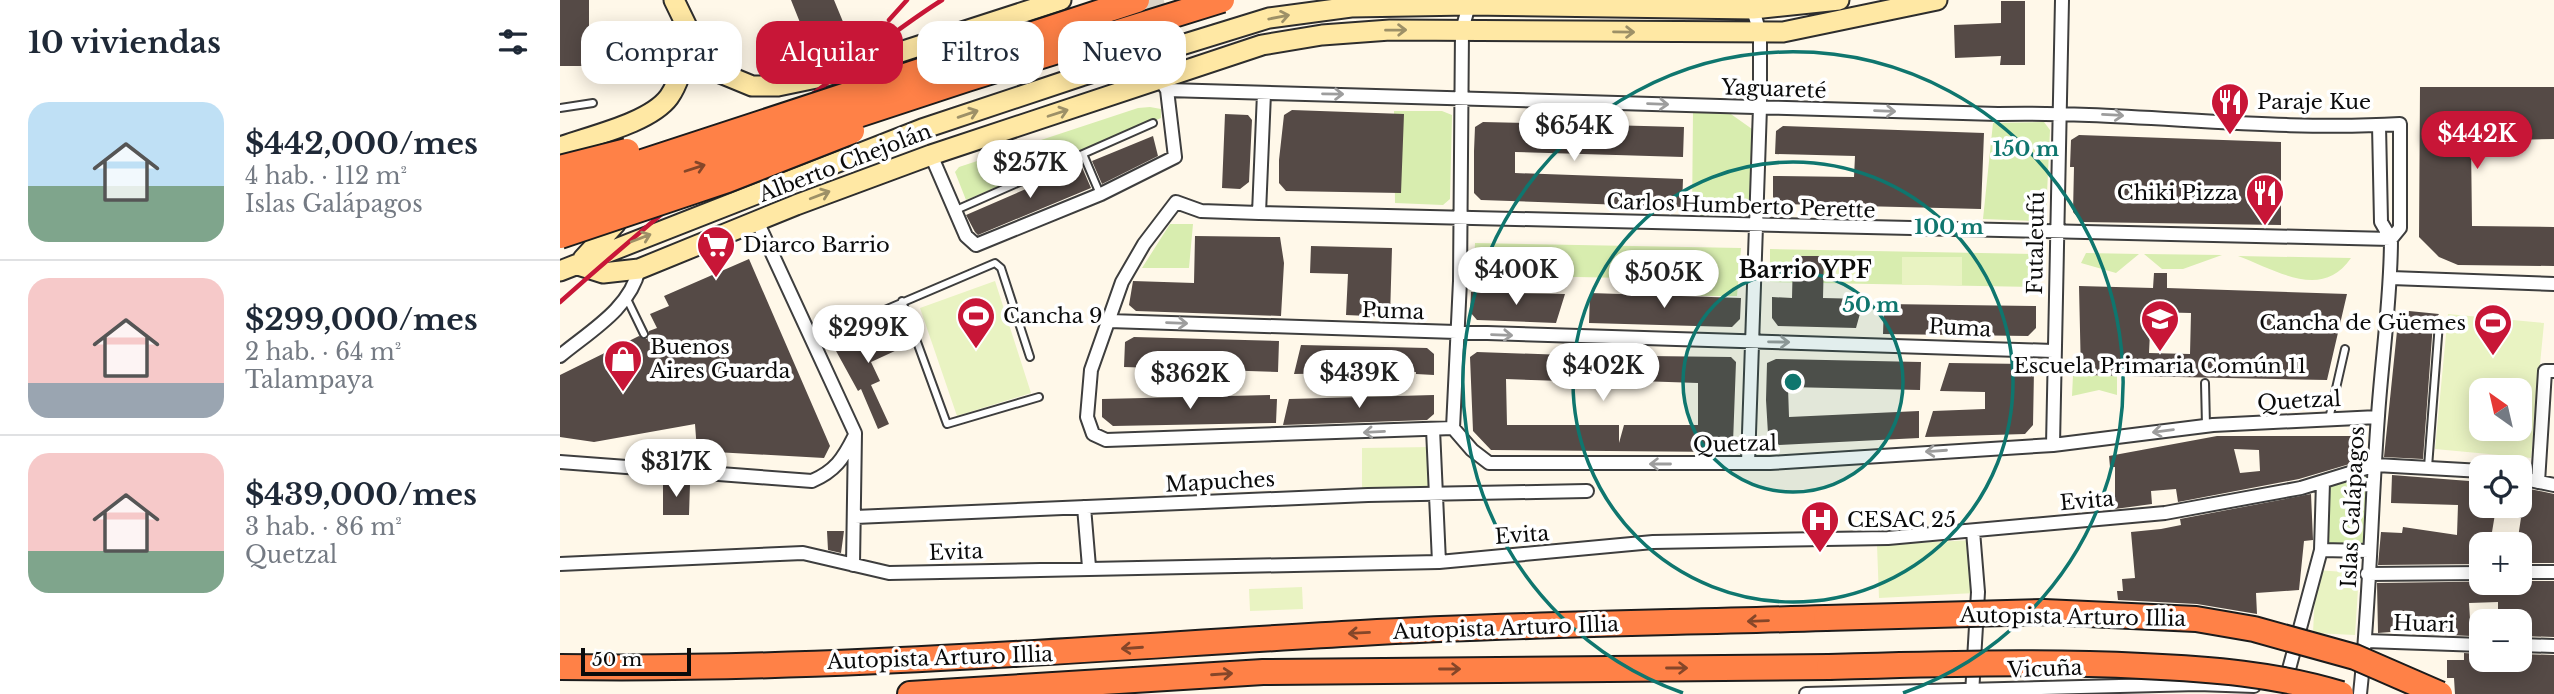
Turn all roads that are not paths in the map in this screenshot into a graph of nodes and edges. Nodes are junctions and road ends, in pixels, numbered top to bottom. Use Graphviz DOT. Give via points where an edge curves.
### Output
graph roads {
  1 [pos="674,0"];
  2 [pos="1061,0"];
  3 [pos="1137,0"];
  4 [pos="1222,0"];
  5 [pos="1839,0"];
  6 [pos="1937,0"];
  7 [pos="2062,0"];
  8 [pos="1751,4"];
  9 [pos="1469,5"];
  10 [pos="684,21"];
  11 [pos="1462,30"];
  12 [pos="1760,33"];
  13 [pos="1186,42"];
  14 [pos="1044,55"];
  15 [pos="1186,75"];
  16 [pos="742,82"];
  17 [pos="676,84"];
  18 [pos="952,84"];
  19 [pos="956,84"];
  20 [pos="1058,84"];
  21 [pos="1164,84"];
  22 [pos="1264,93"];
  23 [pos="1462,98"];
  24 [pos="593,103"];
  25 [pos="1760,107"];
  26 [pos="560,108"];
  27 [pos="2058,113"];
  28 [pos="789,114"];
  29 [pos="1153,123"];
  30 [pos="2379,125"];
  31 [pos="922,129"];
  32 [pos="560,148"];
  33 [pos="580,150"];
  34 [pos="1083,154"];
  35 [pos="931,155"];
  36 [pos="560,168"];
  37 [pos="853,183"];
  38 [pos="560,189"];
  39 [pos="1101,194"];
  40 [pos="956,210"];
  41 [pos="560,212"];
  42 [pos="1259,213"];
  43 [pos="1460,217"];
  44 [pos="757,221"];
  45 [pos="616,223"];
  46 [pos="1756,225"];
  47 [pos="2056,233"];
  48 [pos="560,236"];
  49 [pos="2391,239"];
  50 [pos="569,268"];
  51 [pos="639,269"];
  52 [pos="2391,278"];
  53 [pos="560,282"];
  54 [pos="2554,284"];
  55 [pos="627,299"];
  56 [pos="902,301"];
  57 [pos="1109,321"];
  58 [pos="2439,323"];
  59 [pos="1458,333"];
  60 [pos="644,334"];
  61 [pos="812,341"];
  62 [pos="1751,342"];
  63 [pos="2345,349"];
  64 [pos="2053,351"];
  65 [pos="560,356"];
  66 [pos="1030,358"];
  67 [pos="2550,371"];
  68 [pos="2205,383"];
  69 [pos="1039,397"];
  70 [pos="2378,416"];
  71 [pos="2329,419"];
  72 [pos="2206,426"];
  73 [pos="1453,428"];
  74 [pos="1433,429"];
  75 [pos="855,433"];
  76 [pos="2053,444"];
  77 [pos="2540,457"];
  78 [pos="2554,457"];
  79 [pos="560,462"];
  80 [pos="1748,463"];
  81 [pos="2376,465"];
  82 [pos="2428,467"];
  83 [pos="2469,470"];
  84 [pos="2532,481"];
  85 [pos="2323,482"];
  86 [pos="2538,482"];
  87 [pos="2554,485"];
  88 [pos="1587,491"];
  89 [pos="1436,495"];
  90 [pos="1084,507"];
  91 [pos="855,517"];
  92 [pos="1973,531"];
  93 [pos="2321,550"];
  94 [pos="2369,551"];
  95 [pos="1439,562"];
  96 [pos="560,564"];
  97 [pos="853,565"];
  98 [pos="1089,567"];
  99 [pos="2532,572"];
  100 [pos="2554,572"];
  101 [pos="2469,573"];
  102 [pos="2367,574"];
  103 [pos="2366,641"];
  104 [pos="2469,645"];
  105 [pos="2532,645"];
  106 [pos="2554,646"];
  107 [pos="560,667"];
  108 [pos="2203,689"];
  109 [pos="2284,691"];
  110 [pos="1972,692"];
  111 [pos="910,694"];
  112 [pos="1806,694"];
  113 [pos="2305,694"];
  114 [pos="2341,694"];
  115 [pos="2360,694"];
  116 [pos="2440,694"];
  1 -- 10 [label="main road"];
  2 -- 16 [label="main road" via="826,76 778,86"];
  3 -- 28 [label="highway, bridge"];
  4 -- 14 [label="highway, bridge"];
  5 -- 8 [label="main road"];
  6 -- 12 [label="main road, Alberto Chejolán" via="1843,22"];
  7 -- 27 [label="street, Futaleufú"];
  8 -- 9 [label="main road"];
  8 -- 12 [label="street"];
  9 -- 11 [label="street"];
  13 -- 9 [label="main road, one-way" via="1312,10"];
  11 -- 12 [label="main road, Alberto Chejolán, one-way"];
  15 -- 11 [label="main road, Alberto Chejolán, one-way" via="1262,45 1295,38"];
  11 -- 23 [label="street"];
  12 -- 25 [label="street"];
  17 -- 32 [label="main road" via="654,111"];
  41 -- 18 [label="highway, one-way, bridge"];
  19 -- 48 [label="highway, bridge" via="823,144"];
  31 -- 20 [label="main road, one-way"];
  21 -- 22 [label="street, Yaguareté"];
  35 -- 21 [label="main road, Alberto Chejolán, one-way"];
  21 -- 39 [label="street" via="1175,157"];
  22 -- 23 [label="street, Yaguareté, one-way"];
  22 -- 42 [label="street"];
  23 -- 25 [label="street, Yaguareté, one-way"];
  23 -- 43 [label="street"];
  24 -- 26 [label="lane"];
  25 -- 27 [label="street, Yaguareté, one-way"];
  25 -- 46 [label="street"];
  27 -- 30 [label="street, Yaguareté, one-way"];
  27 -- 47 [label="street, Futaleufú"];
  28 -- 36 [label="highway, bridge"];
  28 -- 38 [label="highway, bridge"];
  29 -- 34 [label="lane"];
  30 -- 49 [label="street, Islas Galápagos" via="2381,222"];
  30 -- 49 [label="street, Islas Galápagos" via="2400,124 2400,228"];
  31 -- 37 [label="main road"];
  50 -- 31 [label="main road, one-way"];
  32 -- 33 [label="main road"];
  34 -- 39 [label="lane"];
  34 -- 40 [label="lane"];
  35 -- 37 [label="main road, Alberto Chejolán"];
  35 -- 40 [label="street"];
  44 -- 37 [label="main road, Alberto Chejolán, one-way"];
  39 -- 40 [label="street" via="976,245 970,242"];
  42 -- 43 [label="street, Carlos Humberto Perette"];
  42 -- 57 [label="street, Carlos Humberto Perette" via="1201,211 1176,202 1126,272"];
  43 -- 46 [label="street, Carlos Humberto Perette"];
  43 -- 59 [label="street"];
  44 -- 51 [label="main road, Alberto Chejolán"];
  44 -- 61 [label="street"];
  45 -- 50 [label="main road"];
  46 -- 47 [label="street, Carlos Humberto Perette"];
  46 -- 62 [label="street"];
  47 -- 49 [label="street, Carlos Humberto Perette"];
  47 -- 64 [label="street, Futaleufú"];
  49 -- 52 [label="street, Islas Galápagos"];
  50 -- 51 [label="main road, Alberto Chejolán" via="603,273"];
  50 -- 53 [label="main road"];
  51 -- 55 [label="street"];
  52 -- 54 [label="street"];
  52 -- 70 [label="street, Islas Galápagos"];
  55 -- 60 [label="lane"];
  55 -- 65 [label="street"];
  56 -- 61 [label="lane"];
  56 -- 66 [label="lane" via="995,263 1001,268"];
  56 -- 69 [label="lane" via="947,424"];
  57 -- 59 [label="street, Puma, one-way"];
  74 -- 57 [label="street, one-way" via="1106,440 1093,434 1087,417 1091,370"];
  58 -- 82 [label="lane"];
  59 -- 62 [label="street, Puma, one-way"];
  59 -- 73 [label="street"];
  61 -- 75 [label="street"];
  62 -- 64 [label="street, Puma, one-way"];
  62 -- 80 [label="street"];
  63 -- 71 [label="lane"];
  64 -- 76 [label="street, Futaleufú"];
  67 -- 77 [label="street"];
  68 -- 72 [label="lane"];
  70 -- 71 [label="street, Quetzal"];
  70 -- 81 [label="street, Islas Galápagos"];
  71 -- 72 [label="street, Quetzal"];
  72 -- 76 [label="street, Quetzal, one-way"];
  73 -- 74 [label="street"];
  80 -- 73 [label="street, Quetzal, one-way" via="1489,463"];
  74 -- 89 [label="street"];
  75 -- 79 [label="street" via="842,461 812,481"];
  75 -- 91 [label="street"];
  76 -- 80 [label="street, Quetzal, one-way"];
  77 -- 78 [label="street"];
  77 -- 86 [label="street"];
  81 -- 82 [label="street, Evita"];
  81 -- 85 [label="street, Evita"];
  81 -- 94 [label="street, Islas Galápagos"];
  82 -- 83 [label="street, Evita"];
  84 -- 86 [label="street"];
  85 -- 92 [label="street, Evita" via="2165,513"];
  85 -- 93 [label="street"];
  86 -- 87 [label="street"];
  88 -- 89 [label="street, Mapuches"];
  89 -- 90 [label="street, Mapuches"];
  89 -- 95 [label="street"];
  90 -- 91 [label="street, Mapuches"];
  90 -- 98 [label="street"];
  91 -- 97 [label="street"];
  92 -- 95 [label="street, Evita" via="1888,538 1653,542"];
  92 -- 110 [label="street" via="1978,592"];
  93 -- 94 [label="street"];
  93 -- 109 [label="street"];
  94 -- 102 [label="street, Islas Galápagos"];
  95 -- 98 [label="street, Evita"];
  96 -- 97 [label="street, Evita" via="803,553"];
  97 -- 98 [label="street, Evita" via="889,573"];
  99 -- 100 [label="street"];
  101 -- 102 [label="street"];
  102 -- 103 [label="street, Islas Galápagos"];
  103 -- 104 [label="street, Huari"];
  103 -- 115 [label="street, Islas Galápagos"];
  105 -- 106 [label="street"];
  116 -- 107 [label="highway, Autopista Arturo Illia, one-way, bridge" via="2355,657 2254,629 2196,619 2072,613 1432,629 1006,656 715,668"];
  108 -- 109 [label="street, Vicuña"];
  108 -- 110 [label="street, Vicuña"];
  109 -- 113 [label="lane"];
  110 -- 112 [label="street, Vicuña"];
  111 -- 114 [label="highway, Autopista Arturo Illia, one-way, bridge" via="1263,672 2047,662 2241,673 2299,681"];
}
